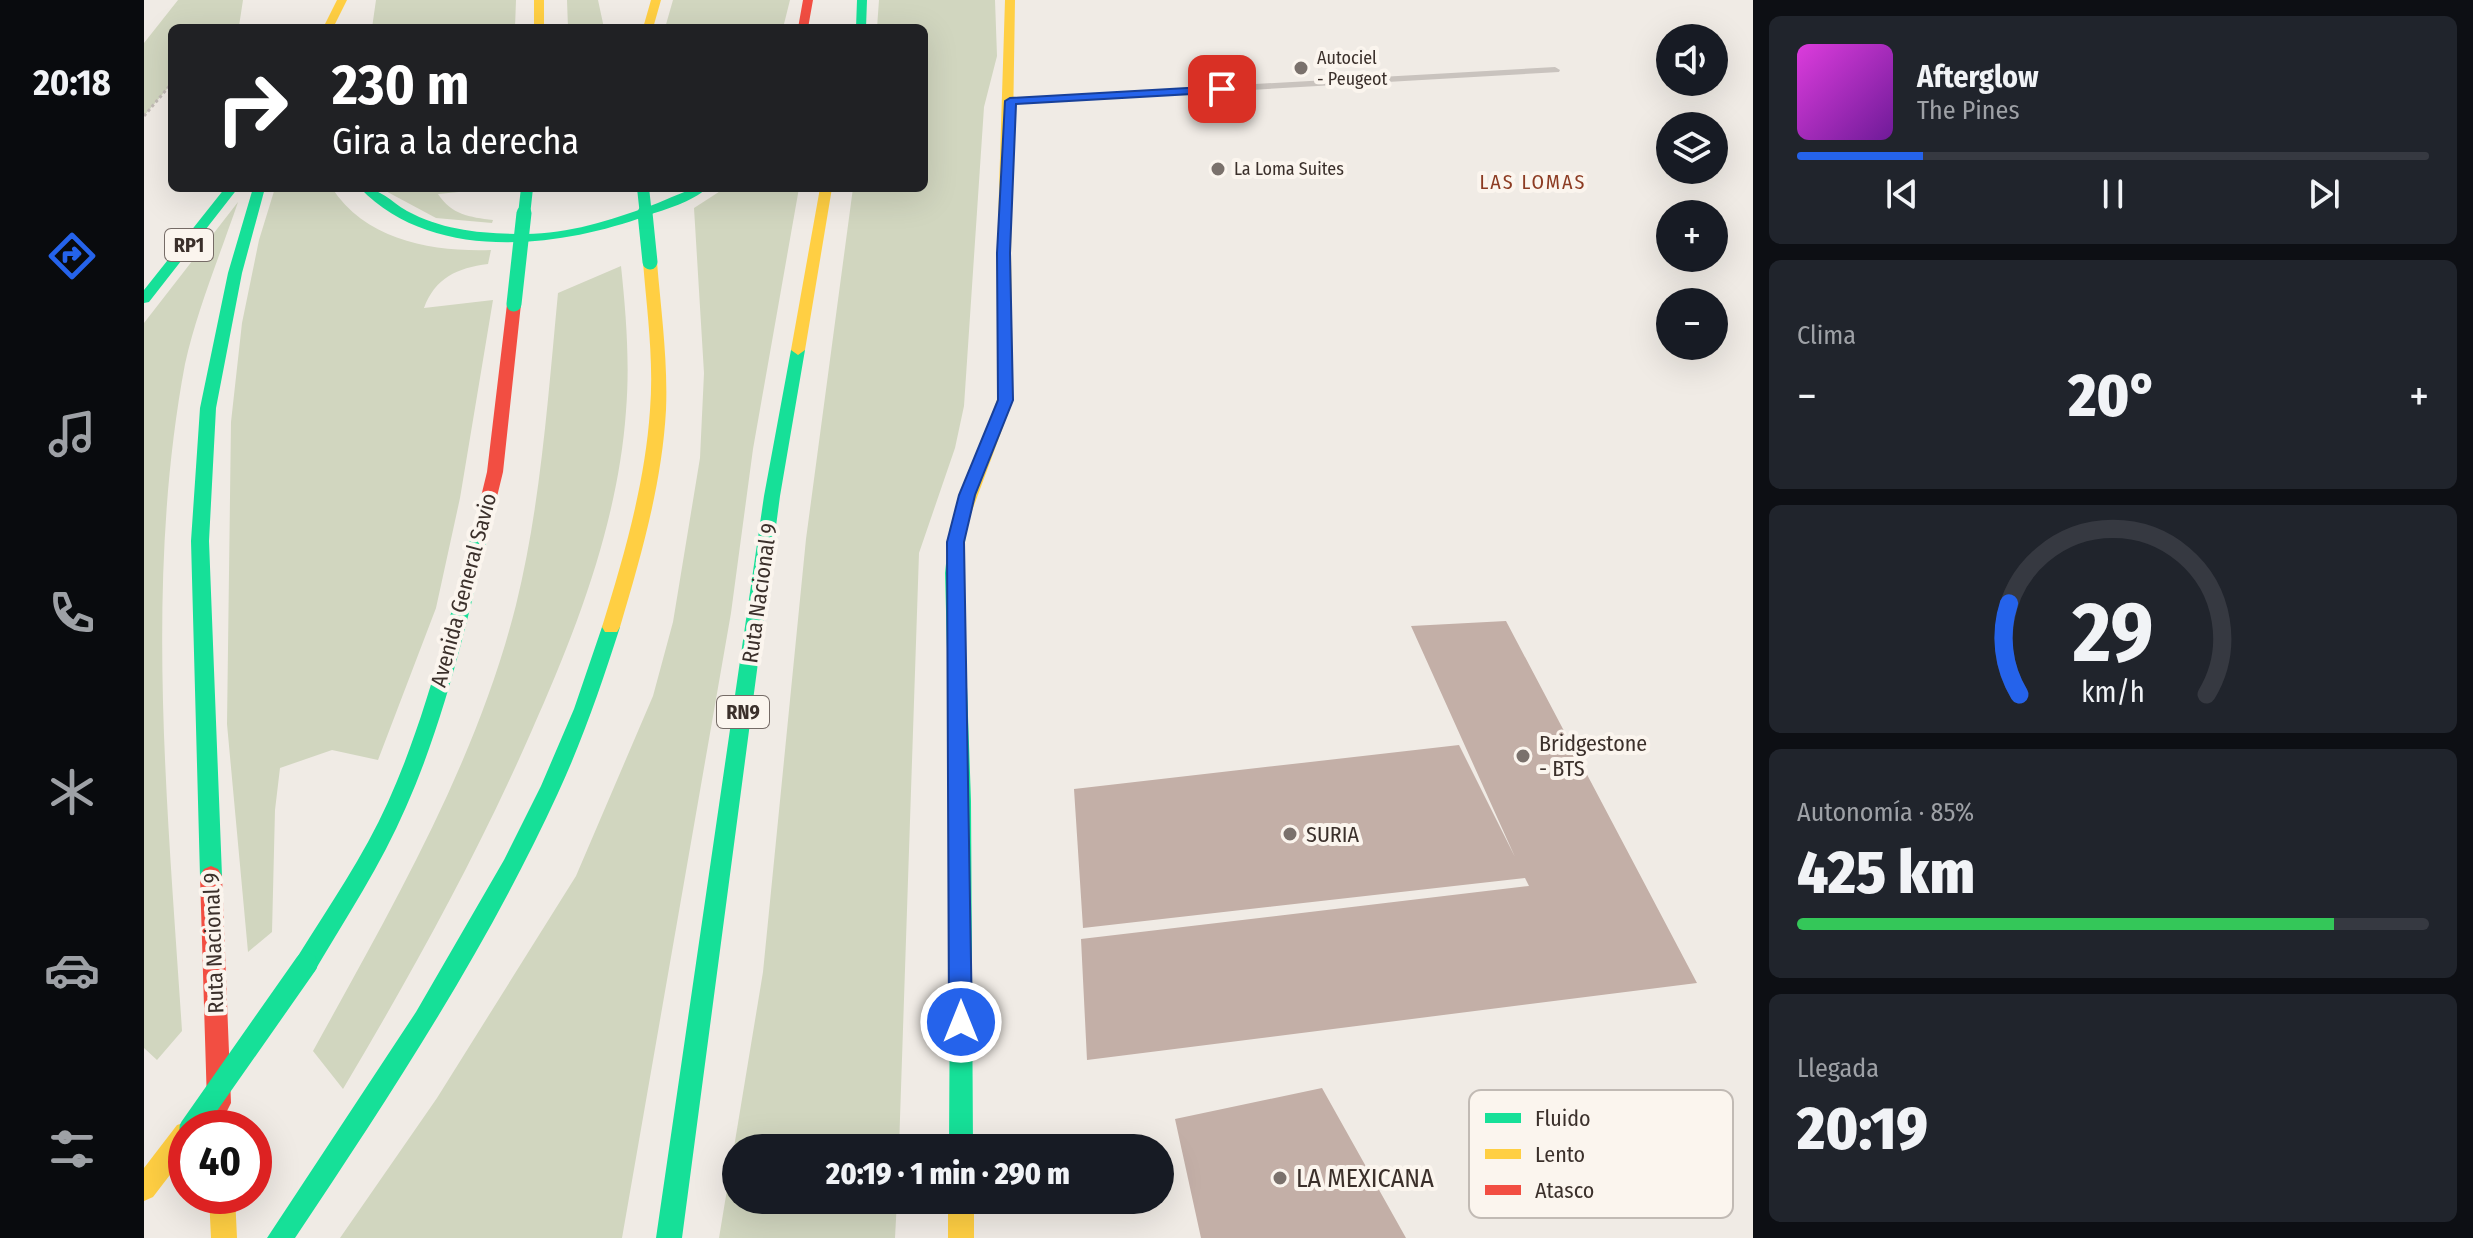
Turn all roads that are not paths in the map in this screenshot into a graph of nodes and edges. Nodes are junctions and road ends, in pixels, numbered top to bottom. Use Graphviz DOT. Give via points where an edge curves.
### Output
graph roads {
  1 [pos="342,0"];
  2 [pos="539,0"];
  3 [pos="656,0"];
  4 [pos="808,0"];
  5 [pos="844,0"];
  6 [pos="862,0"];
  7 [pos="1010,0"];
  8 [pos="330,24"];
  9 [pos="539,24"];
  10 [pos="649,24"];
  11 [pos="804,24"];
  12 [pos="843,24"];
  13 [pos="861,24"];
  14 [pos="1555,70"];
  15 [pos="1010,101"];
  16 [pos="229,192"];
  17 [pos="258,192"];
  18 [pos="370,192"];
  19 [pos="527,192"];
  20 [pos="643,192"];
  21 [pos="692,192"];
  22 [pos="825,192"];
  23 [pos="831,192"];
  24 [pos="822,218"];
  25 [pos="144,299"];
  26 [pos="204,1110"];
  27 [pos="219,1110"];
  28 [pos="961,1134"];
  29 [pos="168,1157"];
  30 [pos="144,1188"];
  31 [pos="223,1214"];
  32 [pos="961,1214"];
  33 [pos="224,1238"];
  34 [pos="280,1238"];
  35 [pos="669,1238"];
  36 [pos="961,1238"];
  1 -- 8 [label="main road"];
  2 -- 9 [label="main road"];
  3 -- 10 [label="main road"];
  4 -- 11 [label="main road"];
  5 -- 12 [label="main road"];
  6 -- 13 [label="main road"];
  7 -- 15 [label="main road"];
  14 -- 15 [label="lane"];
  15 -- 28 [label="main road" via="1005,400 959,518 954,573 961,801"];
  16 -- 25 [label="main road, RP1"];
  17 -- 27 [label="main road, Ruta Nacional 9" via="235,273 208,408 200,541"];
  18 -- 21 [label="main road" via="387,208 418,222 476,234 542,237 622,222"];
  19 -- 26 [label="main road, Avenida General Savio, bridge" via="495,472 458,623 405,785 306,964"];
  20 -- 34 [label="main road, bridge" via="657,372 656,430 606,640 538,811 499,890 409,1046"];
  22 -- 24 [label="main road, Ruta Nacional 9 / RN9"];
  23 -- 24 [label="main road"];
  24 -- 35 [label="main road, Ruta Nacional 9 / RN9" via="772,496"];
  29 -- 30 [label="main road"];
  31 -- 33 [label="main road"];
  32 -- 36 [label="main road"];
}
